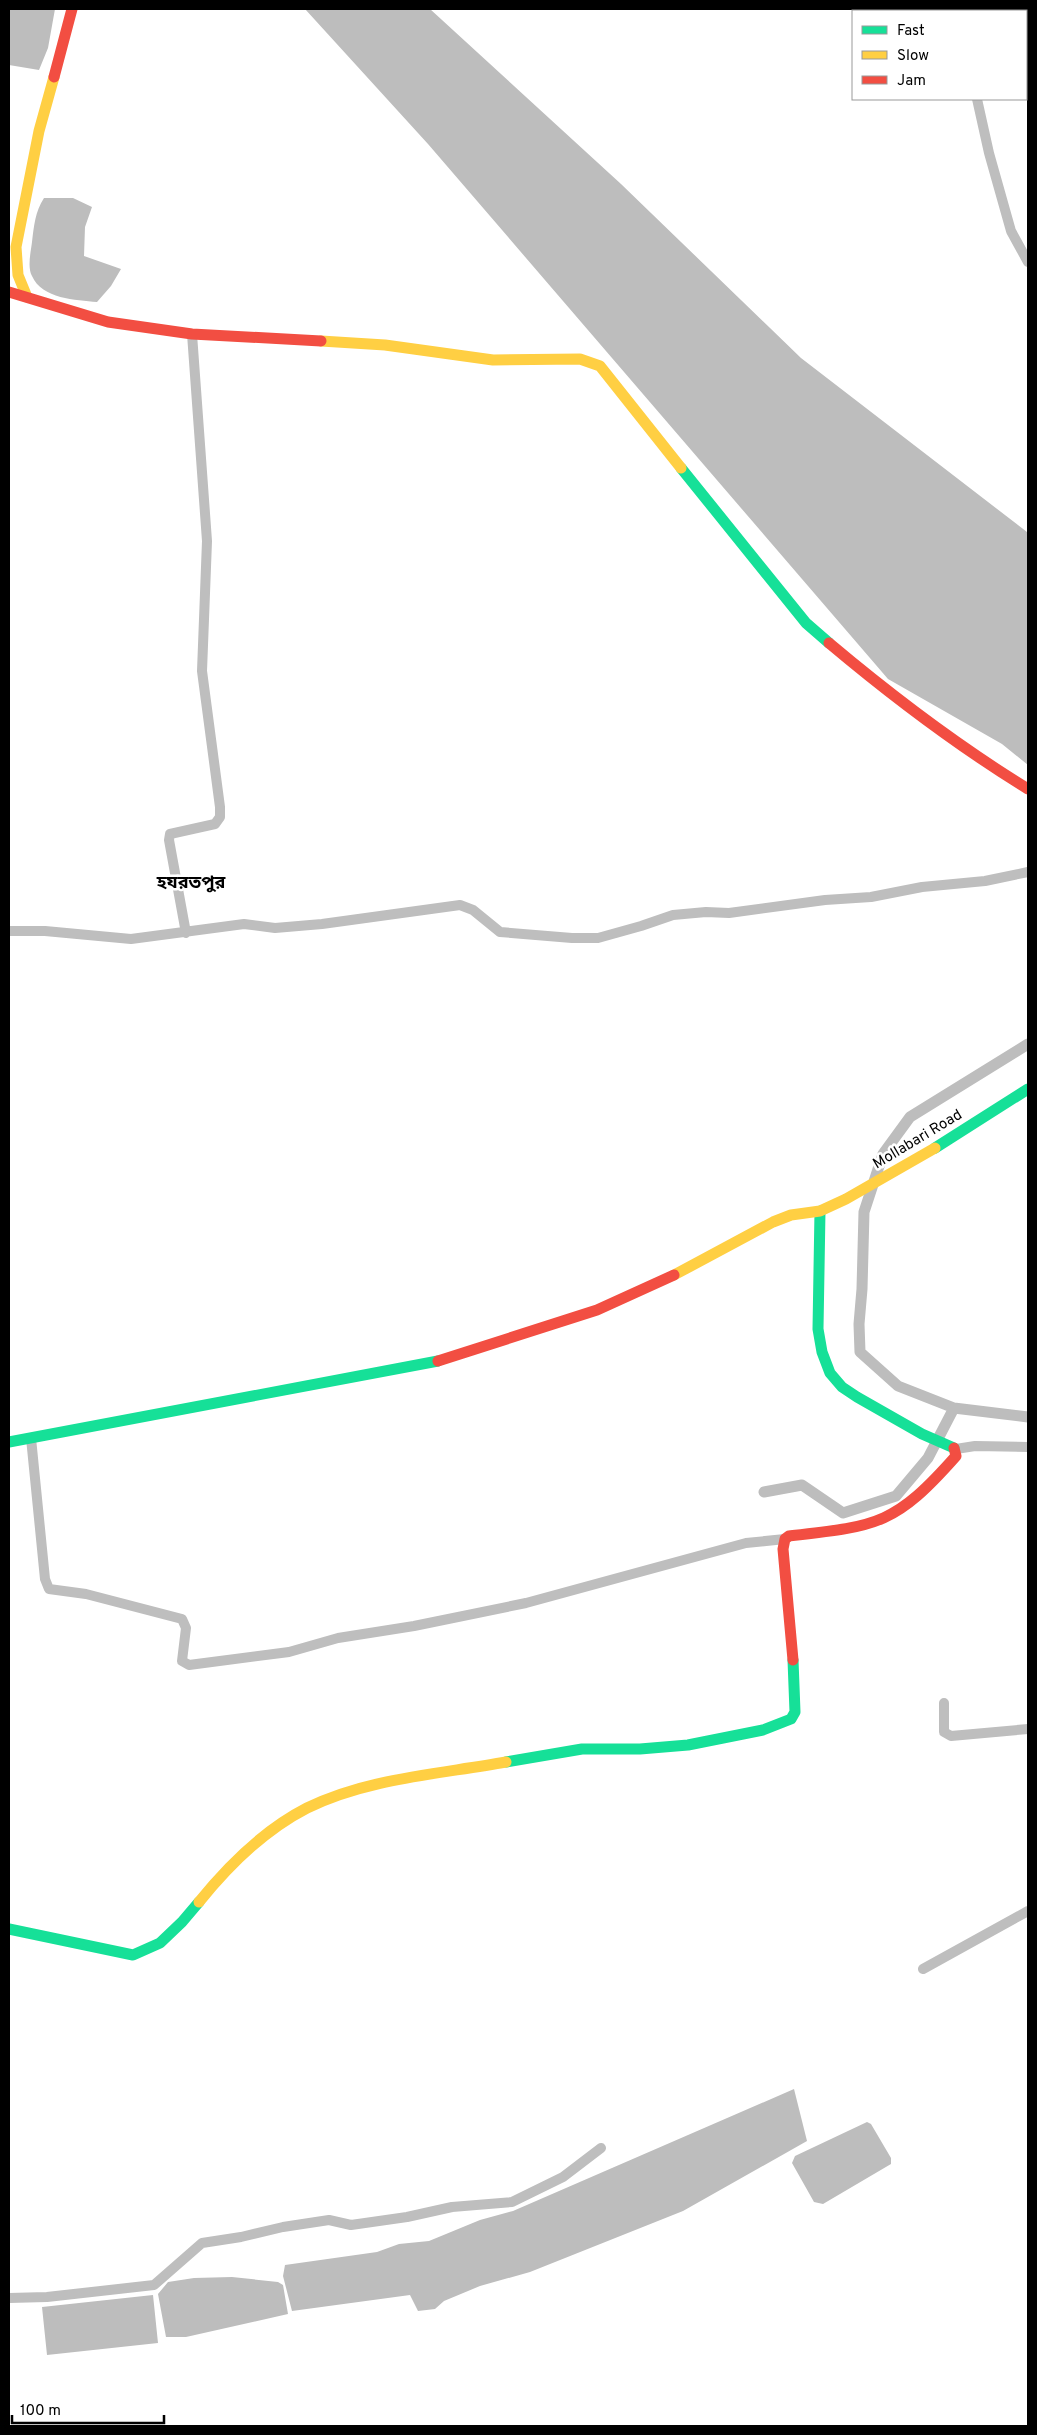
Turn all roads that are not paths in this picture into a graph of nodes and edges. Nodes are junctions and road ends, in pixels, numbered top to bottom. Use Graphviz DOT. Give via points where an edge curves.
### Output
graph roads {
  1 [pos="72,9"];
  2 [pos="977,100"];
  3 [pos="12,252"];
  4 [pos="1028,262"];
  5 [pos="9,292"];
  6 [pos="27,297"];
  7 [pos="192,334"];
  8 [pos="1028,789"];
  9 [pos="1028,872"];
  10 [pos="9,931"];
  11 [pos="186,932"];
  12 [pos="1028,1089"];
  13 [pos="820,1211"];
  14 [pos="31,1438"];
  15 [pos="9,1442"];
  16 [pos="954,1447"];
  17 [pos="1028,1447"];
  18 [pos="785,1539"];
  19 [pos="944,1703"];
  20 [pos="1028,1729"];
  21 [pos="1028,1912"];
  22 [pos="9,1929"];
  23 [pos="923,1968"];
  24 [pos="601,2148"];
  25 [pos="9,2298"];
  1 -- 3 [label="street" via="39,132"];
  2 -- 4 [label="street" via="1011,231"];
  3 -- 6 [label="street"];
  5 -- 6 [label="street"];
  6 -- 7 [label="street" via="108,322"];
  7 -- 8 [label="street" via="385,345 493,360 580,358 600,366 806,623 875,681 987,764"];
  7 -- 11 [label="street" via="207,541 202,671 220,817 215,824 176,831 168,840"];
  9 -- 11 [label="street" via="871,897 729,913 673,915 598,938 500,932 474,910 460,905 313,925 275,928 244,924"];
  10 -- 11 [label="street" via="45,930 131,939"];
  12 -- 13 [label="street, Mollabari Road" via="882,1180"];
  13 -- 14 [label="street, Mollabari Road" via="791,1215 773,1222 684,1271 597,1310 453,1358 330,1384"];
  13 -- 16 [label="street" via="818,1329 830,1373 857,1397 922,1434"];
  14 -- 15 [label="street, Mollabari Road"];
  14 -- 18 [label="street" via="45,1579 49,1589 86,1594 182,1619 186,1628 182,1662 189,1665 289,1652 338,1638 526,1603 746,1543"];
  16 -- 17 [label="street"];
  16 -- 18 [label="street" via="956,1456 901,1510 878,1522"];
  18 -- 22 [label="street" via="796,1701 795,1712 784,1723 688,1745 640,1750 582,1749 370,1785 328,1800 288,1819 221,1876 178,1926 146,1952 133,1955"];
  19 -- 20 [label="street" via="944,1732 951,1736"];
  21 -- 23 [label="street"];
  24 -- 25 [label="street" via="563,2176 512,2202 452,2207 351,2225 329,2220 283,2227 202,2243 154,2285"];
}
